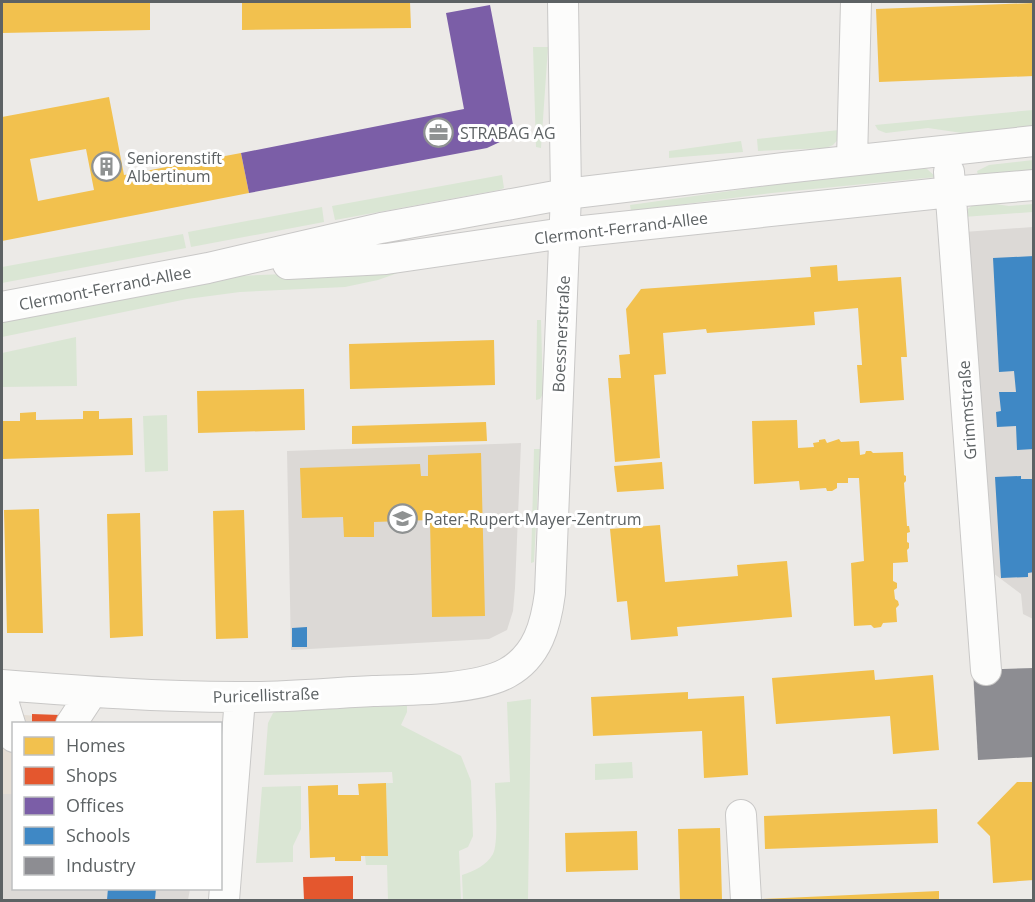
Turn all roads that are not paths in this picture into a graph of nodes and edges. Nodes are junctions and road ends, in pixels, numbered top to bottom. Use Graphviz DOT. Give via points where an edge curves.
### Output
graph roads {
  1 [pos="563,2"];
  2 [pos="856,2"];
  3 [pos="1034,141"];
  4 [pos="948,151"];
  5 [pos="852,160"];
  6 [pos="1034,185"];
  7 [pos="951,192"];
  8 [pos="566,194"];
  9 [pos="564,233"];
  10 [pos="208,268"];
  11 [pos="2,307"];
  12 [pos="525,660"];
  13 [pos="987,670"];
  14 [pos="2,685"];
  15 [pos="92,692"];
  16 [pos="2,698"];
  17 [pos="240,698"];
  18 [pos="71,722"];
  19 [pos="12,730"];
  20 [pos="741,815"];
  21 [pos="224,900"];
  22 [pos="746,900"];
  1 -- 8 [label="street, Boessnerstraße"];
  2 -- 5 [label="street"];
  3 -- 4 [label="street, Clermont-Ferrand-Allee"];
  4 -- 5 [label="street, Clermont-Ferrand-Allee"];
  4 -- 7 [label="street, Grimmstraße"];
  5 -- 8 [label="street, Clermont-Ferrand-Allee"];
  6 -- 7 [label="street, Clermont-Ferrand-Allee"];
  7 -- 9 [label="street, Clermont-Ferrand-Allee"];
  7 -- 13 [label="street, Grimmstraße"];
  8 -- 9 [label="street, Boessnerstraße"];
  8 -- 10 [label="street, Clermont-Ferrand-Allee" via="381,228"];
  9 -- 10 [label="street, Clermont-Ferrand-Allee" via="386,259"];
  9 -- 12 [label="street, Boessnerstraße" via="550,593 547,619"];
  10 -- 11 [label="street, Clermont-Ferrand-Allee"];
  12 -- 17 [label="street, Puricellistraße" via="507,673 454,686"];
  14 -- 15 [label="street, Puricellistraße"];
  15 -- 17 [label="street, Puricellistraße"];
  15 -- 18 [label="street"];
  16 -- 19 [label="street"];
  17 -- 21 [label="street"];
  20 -- 22 [label="street"];
}
